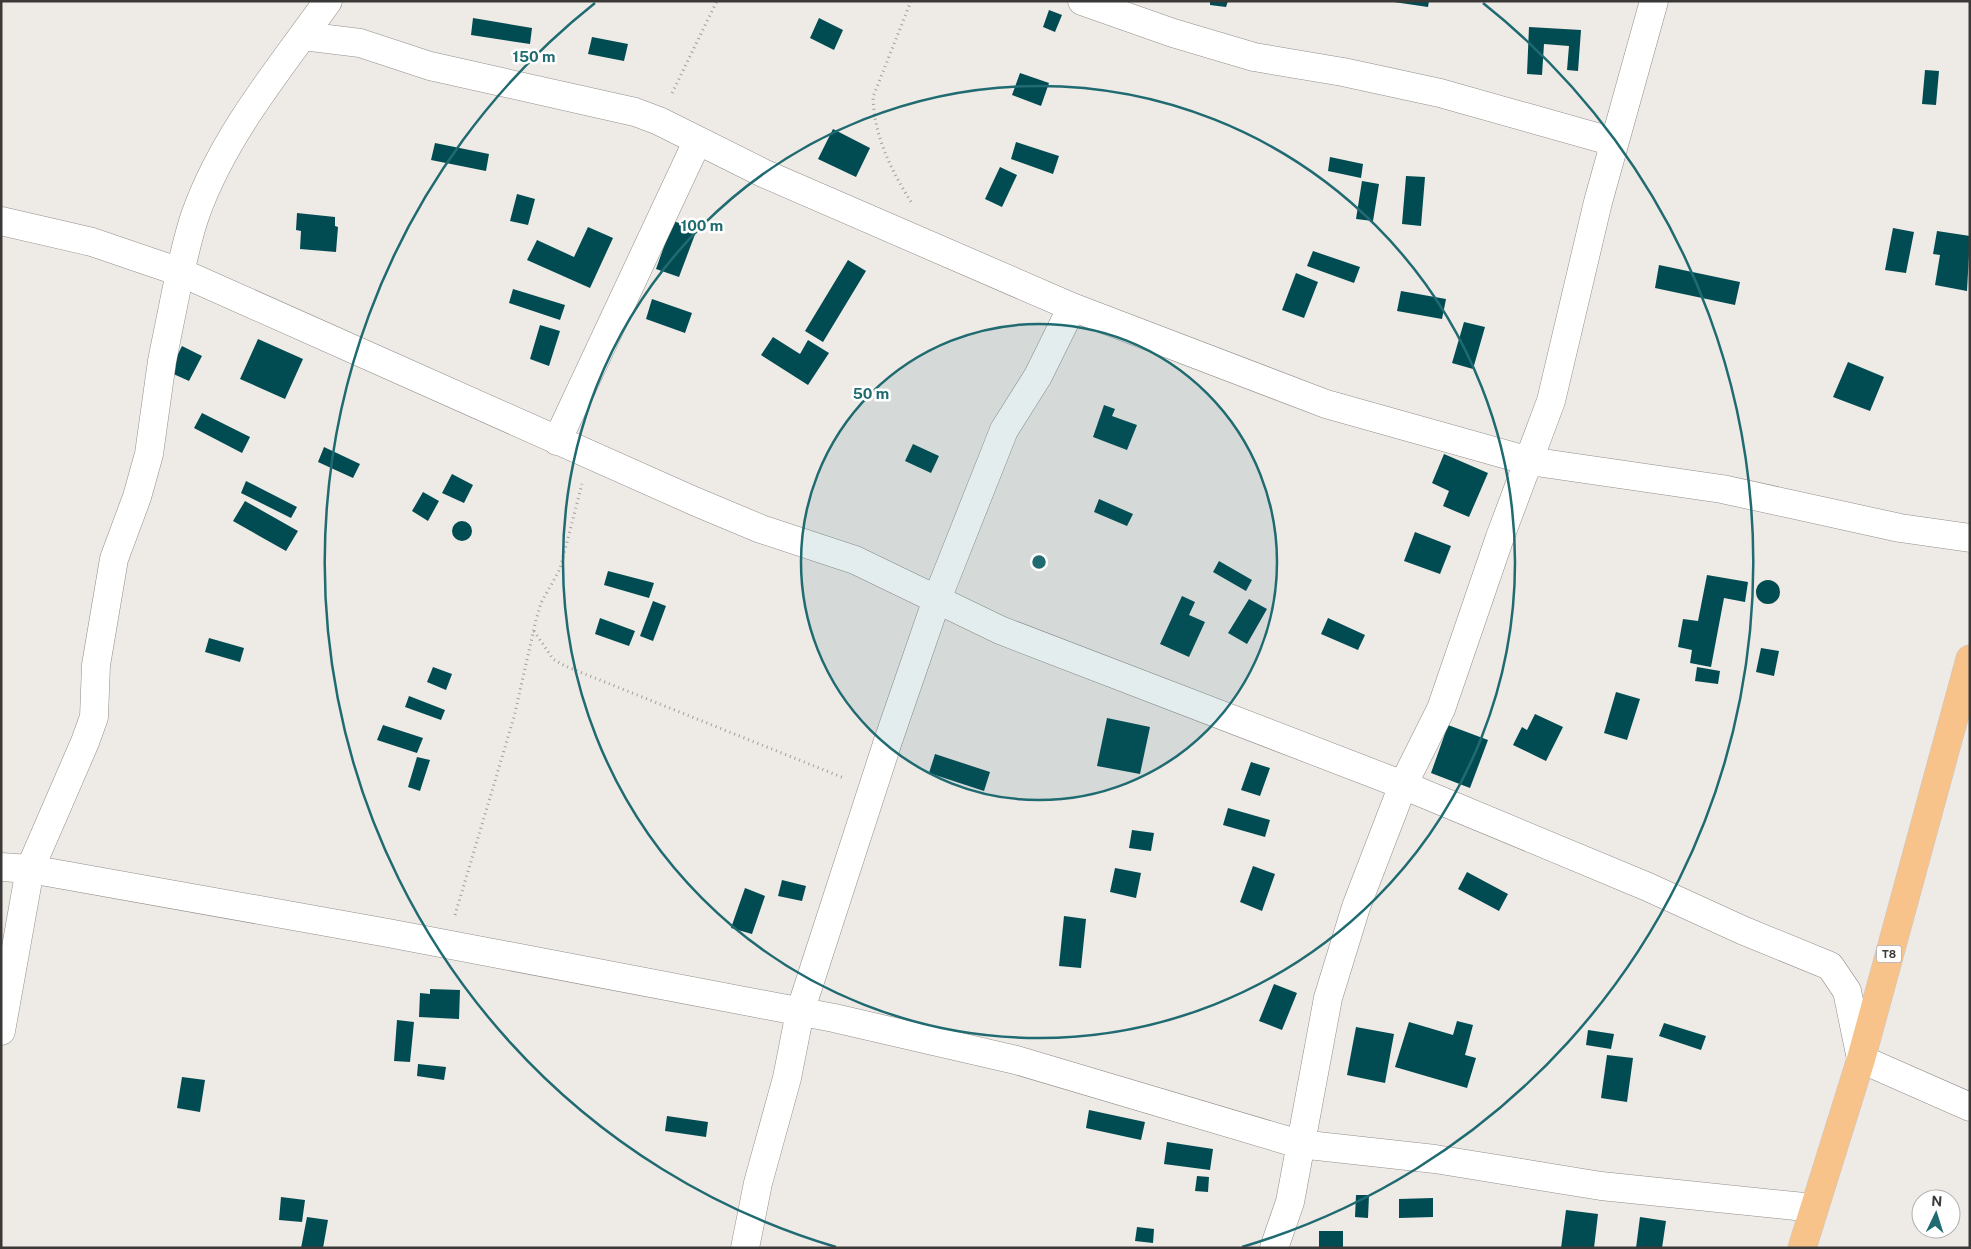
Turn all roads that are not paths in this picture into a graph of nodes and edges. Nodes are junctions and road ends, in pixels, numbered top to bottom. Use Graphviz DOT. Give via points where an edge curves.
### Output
graph roads {
  1 [pos="328,1"];
  2 [pos="1082,1"];
  3 [pos="1654,1"];
  4 [pos="303,36"];
  5 [pos="697,142"];
  6 [pos="1614,142"];
  7 [pos="1,221"];
  8 [pos="180,272"];
  9 [pos="1072,307"];
  10 [pos="557,441"];
  11 [pos="1529,461"];
  12 [pos="1970,538"];
  13 [pos="937,599"];
  14 [pos="1970,659"];
  15 [pos="1403,785"];
  16 [pos="1,866"];
  17 [pos="30,868"];
  18 [pos="800,1012"];
  19 [pos="1,1031"];
  20 [pos="1861,1059"];
  21 [pos="1970,1107"];
  22 [pos="1299,1144"];
  23 [pos="1814,1208"];
  24 [pos="745,1248"];
  25 [pos="1274,1248"];
  26 [pos="1802,1248"];
  1 -- 4 [label="street"];
  2 -- 6 [label="street" via="1254,57 1343,72 1440,94"];
  3 -- 6 [label="street"];
  4 -- 5 [label="street" via="360,43 430,66 635,112"];
  4 -- 8 [label="street" via="258,97 222,159 196,213"];
  5 -- 9 [label="street"];
  5 -- 10 [label="street"];
  6 -- 11 [label="street" via="1552,401"];
  7 -- 8 [label="street" via="92,242"];
  8 -- 10 [label="street"];
  8 -- 17 [label="street" via="162,361 149,454 114,559 96,665 94,717"];
  9 -- 11 [label="street" via="1326,404"];
  9 -- 13 [label="street" via="1038,376 1004,430"];
  10 -- 13 [label="street" via="761,528 855,560"];
  11 -- 12 [label="street" via="1722,489 1900,528"];
  11 -- 15 [label="street" via="1441,708"];
  13 -- 15 [label="street" via="1000,630"];
  13 -- 18 [label="street"];
  14 -- 20 [label="highway, T8"];
  15 -- 20 [label="street" via="1830,966 1847,991"];
  15 -- 22 [label="street" via="1356,907 1328,998"];
  16 -- 17 [label="street"];
  17 -- 18 [label="street"];
  17 -- 19 [label="street"];
  18 -- 22 [label="street" via="1016,1060"];
  18 -- 24 [label="street"];
  20 -- 21 [label="street"];
  20 -- 23 [label="highway, T8"];
  22 -- 23 [label="street" via="1435,1160 1601,1186"];
  22 -- 25 [label="street" via="1290,1202"];
  23 -- 26 [label="highway, T8"];
}
